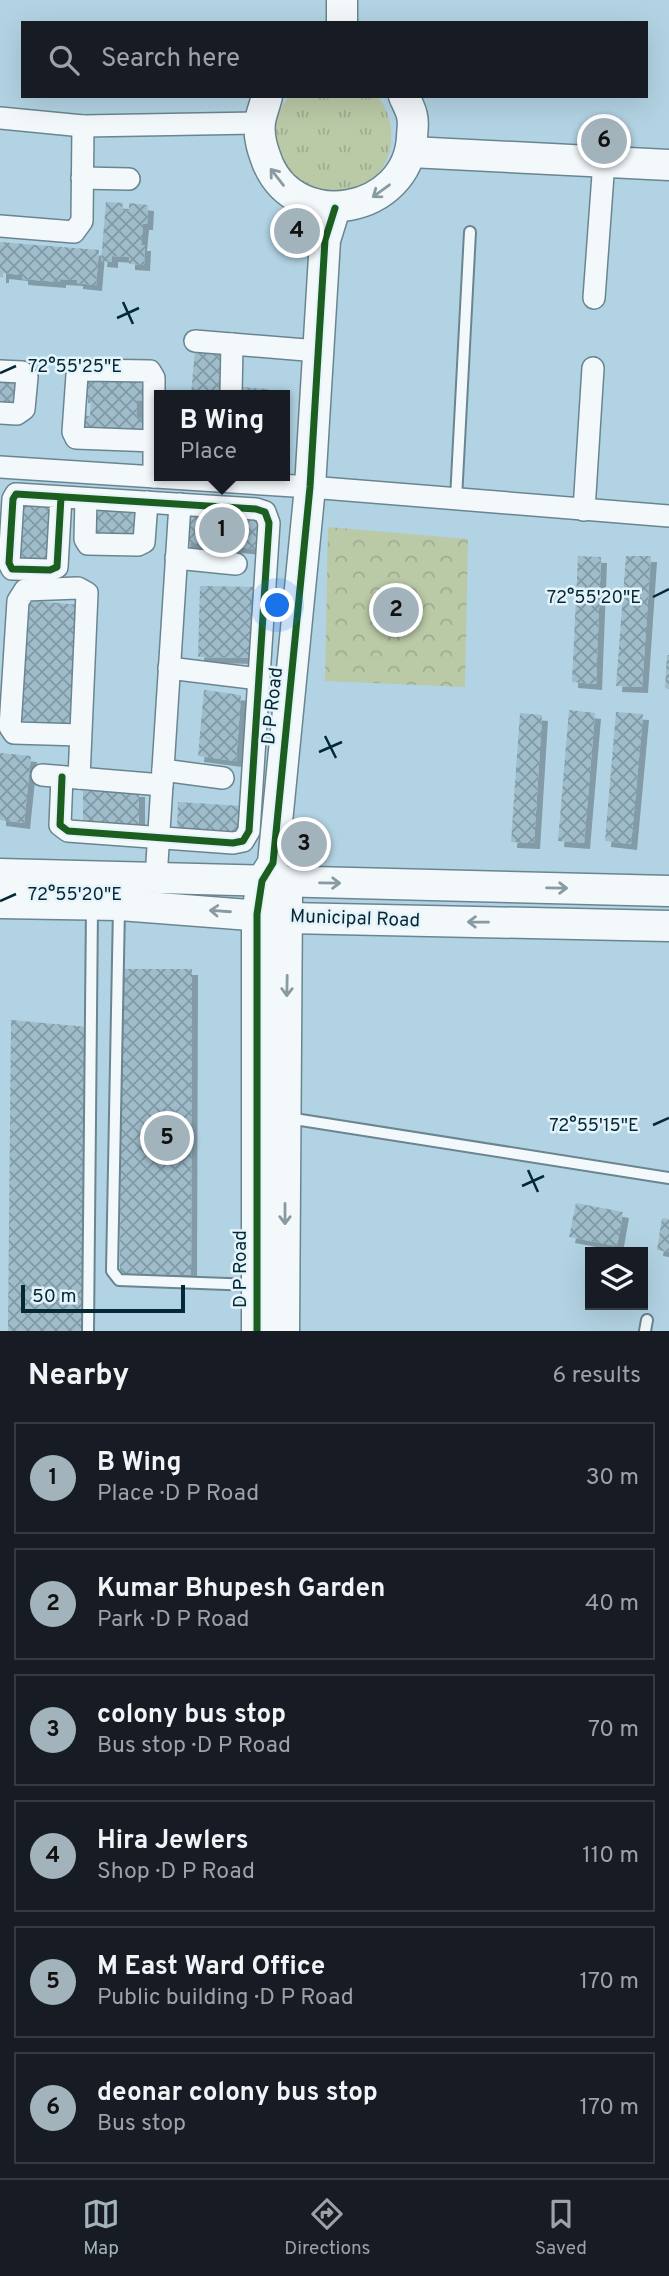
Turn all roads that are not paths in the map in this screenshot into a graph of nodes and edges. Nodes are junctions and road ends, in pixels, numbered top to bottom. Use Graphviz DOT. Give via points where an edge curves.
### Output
graph roads {
  1 [pos="342,0"];
  2 [pos="342,21"];
  3 [pos="405,98"];
  4 [pos="263,110"];
  5 [pos="0,118"];
  6 [pos="83,127"];
  7 [pos="411,152"];
  8 [pos="604,161"];
  9 [pos="669,164"];
  10 [pos="82,178"];
  11 [pos="129,179"];
  12 [pos="335,208"];
  13 [pos="0,226"];
  14 [pos="470,232"];
  15 [pos="594,298"];
  16 [pos="195,341"];
  17 [pos="232,344"];
  18 [pos="318,351"];
  19 [pos="593,368"];
  20 [pos="0,371"];
  21 [pos="231,390"];
  22 [pos="0,413"];
  23 [pos="154,442"];
  24 [pos="0,467"];
  25 [pos="154,477"];
  26 [pos="216,481"];
  27 [pos="310,487"];
  28 [pos="61,497"];
  29 [pos="86,499"];
  30 [pos="456,499"];
  31 [pos="147,502"];
  32 [pos="180,504"];
  33 [pos="584,510"];
  34 [pos="669,516"];
  35 [pos="176,558"];
  36 [pos="236,564"];
  37 [pos="169,668"];
  38 [pos="259,678"];
  39 [pos="80,735"];
  40 [pos="61,777"];
  41 [pos="162,777"];
  42 [pos="223,778"];
  43 [pos="159,836"];
  44 [pos="0,874"];
  45 [pos="274,875"];
  46 [pos="156,878"];
  47 [pos="669,891"];
  48 [pos="111,895"];
  49 [pos="0,902"];
  50 [pos="257,914"];
  51 [pos="288,918"];
  52 [pos="669,926"];
  53 [pos="285,1118"];
  54 [pos="669,1178"];
  55 [pos="257,1285"];
  56 [pos="88,1331"];
  57 [pos="257,1331"];
  58 [pos="284,1331"];
  1 -- 2 [label="street"];
  3 -- 7 [label="street" via="413,118"];
  4 -- 6 [label="street"];
  12 -- 4 [label="street, one-way" via="310,203 288,191 272,172 262,148"];
  5 -- 6 [label="street"];
  6 -- 10 [label="street"];
  7 -- 8 [label="street"];
  7 -- 12 [label="street, one-way" via="400,175 383,193 360,204"];
  8 -- 9 [label="street"];
  8 -- 15 [label="street"];
  10 -- 11 [label="street"];
  10 -- 13 [label="street" via="82,221 74,232"];
  12 -- 18 [label="street, D P Road" via="325,240"];
  14 -- 30 [label="lane"];
  16 -- 17 [label="street"];
  17 -- 18 [label="street"];
  17 -- 21 [label="street"];
  18 -- 27 [label="street, D P Road"];
  19 -- 33 [label="street"];
  20 -- 22 [label="street" via="22,372 27,377 24,409 17,414"];
  23 -- 23 [label="street" via="154,378 150,371 84,370 77,374 76,438"];
  23 -- 25 [label="street"];
  24 -- 25 [label="street"];
  26 -- 27 [label="street"];
  27 -- 30 [label="street"];
  27 -- 45 [label="street, D P Road"];
  28 -- 29 [label="street"];
  29 -- 31 [label="street"];
  29 -- 31 [label="street" via="88,544 144,542"];
  30 -- 33 [label="street"];
  31 -- 32 [label="street"];
  32 -- 35 [label="street"];
  32 -- 38 [label="street" via="265,512 269,523"];
  33 -- 34 [label="street"];
  35 -- 36 [label="street"];
  35 -- 37 [label="street"];
  37 -- 38 [label="street"];
  37 -- 41 [label="street"];
  38 -- 43 [label="street" via="249,831 243,841"];
  39 -- 39 [label="street" via="87,593 78,588 25,590 18,601 10,727 14,733"];
  39 -- 40 [label="street"];
  40 -- 41 [label="street"];
  40 -- 43 [label="street" via="60,825 68,831"];
  41 -- 42 [label="street"];
  41 -- 43 [label="street"];
  43 -- 46 [label="street"];
  44 -- 48 [label="street, Municipal Road"];
  45 -- 46 [label="street, Municipal Road"];
  45 -- 47 [label="street, Municipal Road, one-way"];
  45 -- 50 [label="street, D P Road"];
  45 -- 51 [label="street, D P Road"];
  46 -- 48 [label="street, Municipal Road"];
  48 -- 49 [label="street, Municipal Road"];
  50 -- 48 [label="street, Municipal Road, one-way"];
  48 -- 55 [label="lane" via="113,1271 119,1280"];
  48 -- 56 [label="lane"];
  50 -- 51 [label="street, Municipal Road"];
  50 -- 55 [label="street, D P Road"];
  52 -- 51 [label="street, Municipal Road, one-way"];
  51 -- 53 [label="street, D P Road, one-way"];
  53 -- 54 [label="lane"];
  53 -- 58 [label="street, D P Road, one-way"];
  55 -- 57 [label="street, D P Road"];
}
